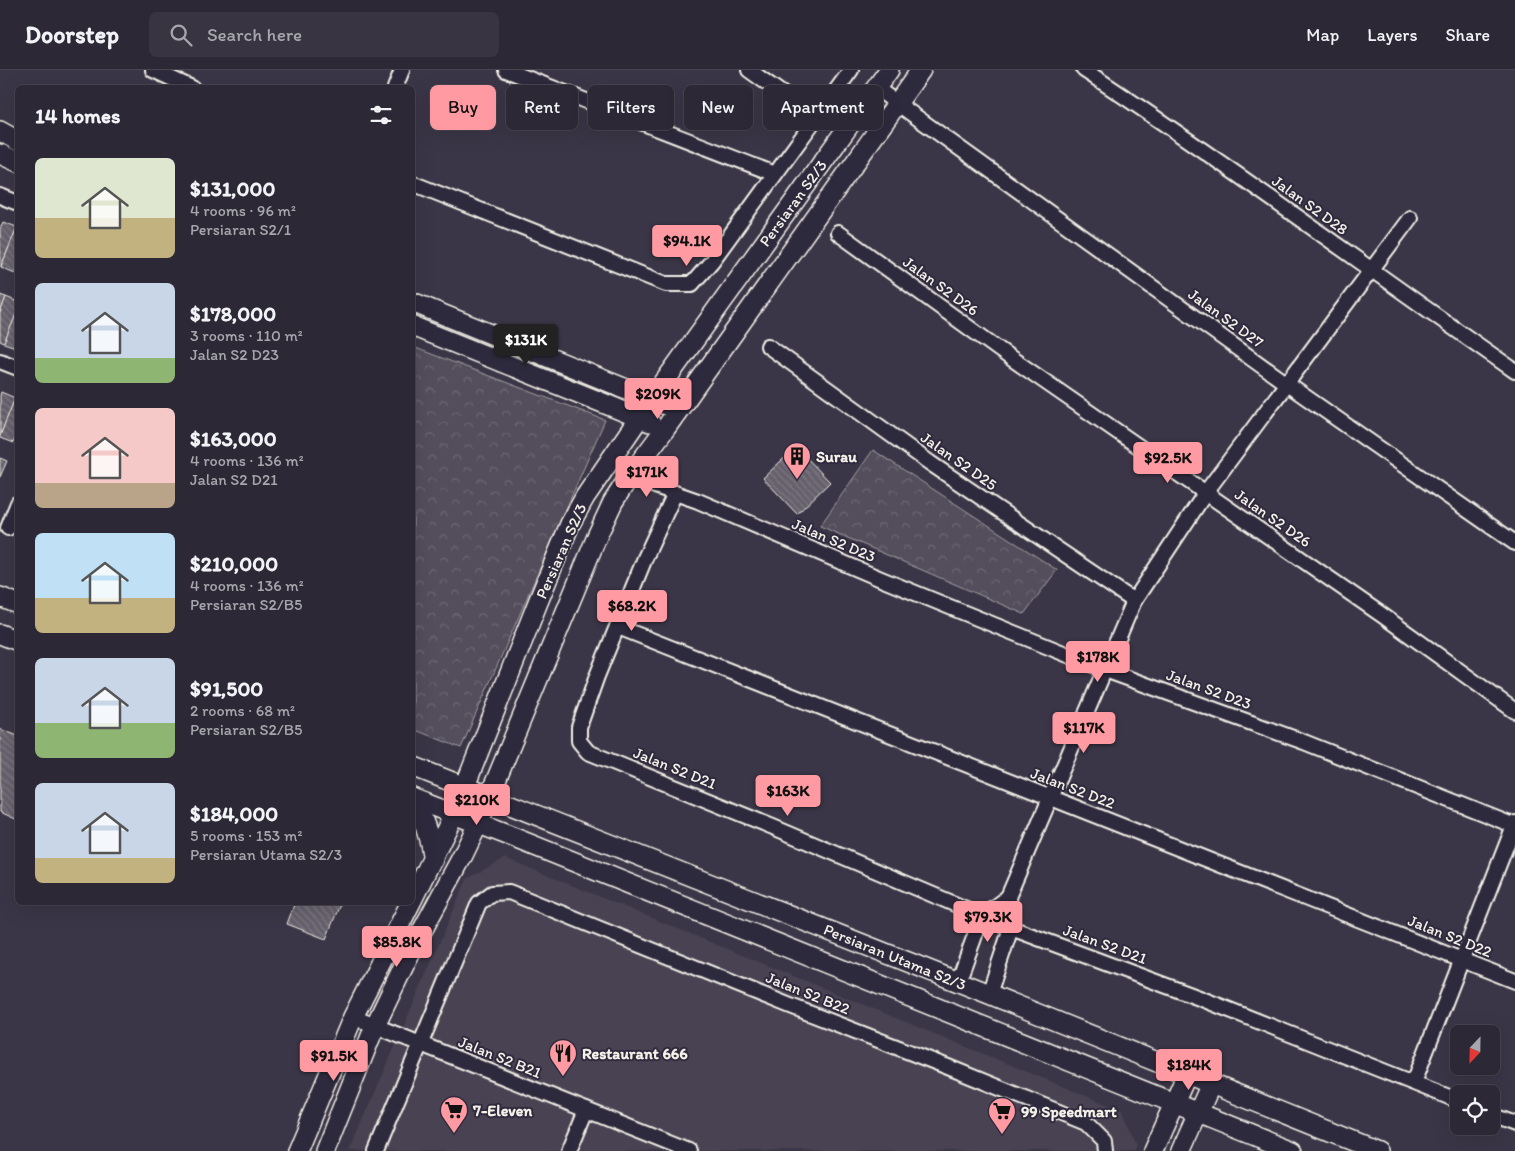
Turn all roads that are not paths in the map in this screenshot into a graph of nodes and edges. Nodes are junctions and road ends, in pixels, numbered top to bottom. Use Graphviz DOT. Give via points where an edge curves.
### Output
graph roads {
  1 [pos="153,70"];
  2 [pos="402,70"];
  3 [pos="506,70"];
  4 [pos="749,70"];
  5 [pos="851,70"];
  6 [pos="890,70"];
  7 [pos="921,70"];
  8 [pos="1084,70"];
  9 [pos="186,85"];
  10 [pos="396,85"];
  11 [pos="770,85"];
  12 [pos="840,85"];
  13 [pos="878,85"];
  14 [pos="883,93"];
  15 [pos="897,103"];
  16 [pos="807,130"];
  17 [pos="846,130"];
  18 [pos="0,131"];
  19 [pos="15,139"];
  20 [pos="0,154"];
  21 [pos="15,161"];
  22 [pos="775,174"];
  23 [pos="415,184"];
  24 [pos="0,196"];
  25 [pos="15,202"];
  26 [pos="1410,218"];
  27 [pos="838,233"];
  28 [pos="1371,270"];
  29 [pos="415,303"];
  30 [pos="415,327"];
  31 [pos="768,346"];
  32 [pos="0,361"];
  33 [pos="15,367"];
  34 [pos="1515,370"];
  35 [pos="1287,384"];
  36 [pos="652,399"];
  37 [pos="678,410"];
  38 [pos="639,418"];
  39 [pos="665,429"];
  40 [pos="629,477"];
  41 [pos="1206,492"];
  42 [pos="675,494"];
  43 [pos="15,510"];
  44 [pos="8,528"];
  45 [pos="1515,543"];
  46 [pos="0,597"];
  47 [pos="1134,600"];
  48 [pos="15,603"];
  49 [pos="618,627"];
  50 [pos="0,634"];
  51 [pos="15,640"];
  52 [pos="1105,670"];
  53 [pos="1515,712"];
  54 [pos="415,767"];
  55 [pos="465,787"];
  56 [pos="490,796"];
  57 [pos="1050,798"];
  58 [pos="415,799"];
  59 [pos="415,803"];
  60 [pos="454,814"];
  61 [pos="478,824"];
  62 [pos="1515,825"];
  63 [pos="510,836"];
  64 [pos="462,857"];
  65 [pos="433,860"];
  66 [pos="415,895"];
  67 [pos="1008,897"];
  68 [pos="410,905"];
  69 [pos="982,916"];
  70 [pos="1011,928"];
  71 [pos="1461,960"];
  72 [pos="1515,981"];
  73 [pos="958,982"];
  74 [pos="989,994"];
  75 [pos="353,1017"];
  76 [pos="374,1026"];
  77 [pos="420,1044"];
  78 [pos="1187,1074"];
  79 [pos="1414,1082"];
  80 [pos="1211,1084"];
  81 [pos="1450,1097"];
  82 [pos="1174,1103"];
  83 [pos="586,1110"];
  84 [pos="1198,1113"];
  85 [pos="1500,1118"];
  86 [pos="1515,1124"];
  87 [pos="1104,1146"];
  88 [pos="297,1151"];
  89 [pos="325,1151"];
  90 [pos="376,1151"];
  91 [pos="569,1151"];
  92 [pos="689,1151"];
  93 [pos="1153,1151"];
  94 [pos="1181,1151"];
  95 [pos="1293,1151"];
  96 [pos="1377,1151"];
  1 -- 9 [label="street"];
  2 -- 10 [label="street"];
  3 -- 22 [label="street"];
  4 -- 11 [label="street"];
  5 -- 12 [label="street"];
  6 -- 13 [label="main road, Persiaran S2/3"];
  7 -- 15 [label="main road"];
  8 -- 28 [label="street, Jalan S2 D28"];
  14 -- 15 [label="street, Jalan S2 D27"];
  15 -- 35 [label="street, Jalan S2 D27"];
  15 -- 37 [label="main road"];
  16 -- 22 [label="street"];
  17 -- 36 [label="main road, Persiaran S2/3"];
  18 -- 19 [label="main road"];
  20 -- 21 [label="main road"];
  22 -- 23 [label="street" via="692,284 666,284"];
  24 -- 25 [label="street"];
  26 -- 28 [label="street"];
  27 -- 41 [label="street, Jalan S2 D26" via="1008,356"];
  28 -- 34 [label="street, Jalan S2 D28"];
  28 -- 35 [label="street"];
  29 -- 36 [label="main road"];
  30 -- 38 [label="main road"];
  31 -- 47 [label="street, Jalan S2 D25" via="930,463"];
  32 -- 33 [label="street"];
  35 -- 41 [label="street"];
  35 -- 45 [label="street, Jalan S2 D27"];
  36 -- 37 [label="main road"];
  36 -- 38 [label="main road, Persiaran S2/3"];
  37 -- 39 [label="main road"];
  38 -- 39 [label="main road"];
  38 -- 55 [label="main road, Persiaran S2/3" via="584,497 570,524"];
  39 -- 40 [label="main road"];
  40 -- 42 [label="street, Jalan S2 D23"];
  40 -- 56 [label="main road" via="613,502 583,568"];
  41 -- 47 [label="street"];
  41 -- 53 [label="street, Jalan S2 D26"];
  42 -- 49 [label="street"];
  42 -- 52 [label="street, Jalan S2 D23"];
  43 -- 44 [label="street"];
  46 -- 48 [label="main road"];
  47 -- 52 [label="street"];
  49 -- 57 [label="street, Jalan S2 D22"];
  49 -- 69 [label="street, Jalan S2 D21" via="579,727 579,741 588,752 773,826"];
  50 -- 51 [label="main road"];
  52 -- 57 [label="street"];
  52 -- 62 [label="street, Jalan S2 D23" via="1304,742"];
  54 -- 55 [label="main road, Persiaran Utama S2/3"];
  55 -- 56 [label="main road, Persiaran Utama S2/3"];
  55 -- 60 [label="main road, Persiaran S2/3"];
  56 -- 61 [label="main road"];
  56 -- 73 [label="main road, Persiaran Utama S2/3"];
  57 -- 67 [label="street"];
  57 -- 71 [label="street, Jalan S2 D22"];
  58 -- 60 [label="main road, Persiaran Utama S2/3"];
  59 -- 65 [label="main road" via="427,827"];
  60 -- 61 [label="main road, Persiaran Utama S2/3"];
  60 -- 65 [label="main road, Persiaran S2/3"];
  61 -- 63 [label="main road, Persiaran Utama S2/3"];
  61 -- 64 [label="main road"];
  62 -- 71 [label="street"];
  63 -- 64 [label="main road" via="487,840"];
  63 -- 82 [label="main road, Persiaran Utama S2/3"];
  64 -- 76 [label="main road"];
  65 -- 66 [label="main road, Persiaran S2/3"];
  67 -- 69 [label="street"];
  67 -- 70 [label="street"];
  68 -- 75 [label="main road, Persiaran S2/3"];
  69 -- 70 [label="street, Jalan S2 D21"];
  69 -- 73 [label="street"];
  70 -- 74 [label="street"];
  70 -- 79 [label="street, Jalan S2 D21" via="1202,998"];
  71 -- 72 [label="street, Jalan S2 D22"];
  71 -- 79 [label="street"];
  73 -- 74 [label="main road, Persiaran Utama S2/3"];
  74 -- 78 [label="main road, Persiaran Utama S2/3"];
  75 -- 76 [label="street, Jalan S2 B21"];
  75 -- 88 [label="main road, Persiaran S2/3"];
  76 -- 77 [label="street, Jalan S2 B21"];
  76 -- 89 [label="main road"];
  77 -- 83 [label="street, Jalan S2 B21"];
  77 -- 87 [label="street, Jalan S2 B22" via="479,903 492,893 509,892 1086,1123"];
  77 -- 90 [label="street"];
  78 -- 80 [label="main road, Persiaran Utama S2/3"];
  78 -- 82 [label="main road"];
  79 -- 81 [label="street, Jalan S2 D21"];
  80 -- 84 [label="main road"];
  80 -- 96 [label="main road, Persiaran Utama S2/3"];
  82 -- 84 [label="main road, Persiaran Utama S2/3"];
  82 -- 93 [label="main road"];
  83 -- 91 [label="street"];
  83 -- 92 [label="street, Jalan S2 B21"];
  84 -- 94 [label="main road"];
  84 -- 95 [label="main road, Persiaran Utama S2/3"];
  85 -- 86 [label="street"];
}
